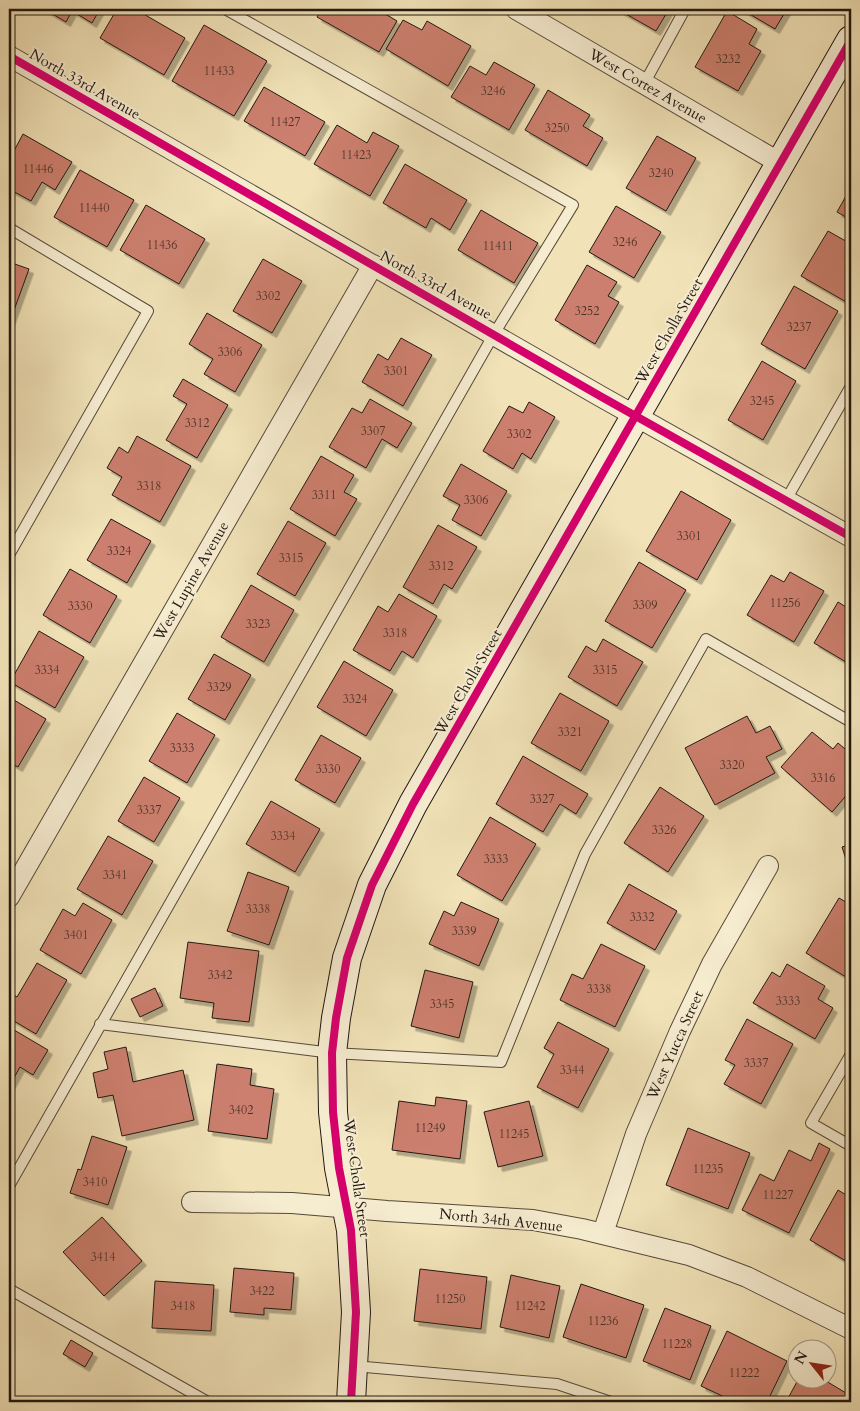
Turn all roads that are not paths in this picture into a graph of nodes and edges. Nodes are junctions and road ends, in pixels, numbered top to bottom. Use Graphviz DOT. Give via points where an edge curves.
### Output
graph roads {
  1 [pos="225,9"];
  2 [pos="516,9"];
  3 [pos="686,9"];
  4 [pos="851,40"];
  5 [pos="9,56"];
  6 [pos="644,84"];
  7 [pos="780,163"];
  8 [pos="9,228"];
  9 [pos="373,266"];
  10 [pos="494,334"];
  11 [pos="851,386"];
  12 [pos="636,416"];
  13 [pos="786,500"];
  14 [pos="851,538"];
  15 [pos="9,555"];
  16 [pos="851,722"];
  17 [pos="768,866"];
  18 [pos="9,897"];
  19 [pos="100,1024"];
  20 [pos="332,1053"];
  21 [pos="851,1054"];
  22 [pos="851,1146"];
  23 [pos="9,1186"];
  24 [pos="192,1202"];
  25 [pos="347,1208"];
  26 [pos="603,1233"];
  27 [pos="9,1289"];
  28 [pos="851,1330"];
  29 [pos="354,1366"];
  30 [pos="208,1402"];
  31 [pos="343,1402"];
  32 [pos="351,1402"];
  33 [pos="611,1402"];
  1 -- 10 [label="lane" via="573,205"];
  2 -- 6 [label="street, West Cortez Avenue"];
  3 -- 6 [label="lane"];
  4 -- 7 [label="street, West Cholla Street"];
  5 -- 9 [label="street, North 33rd Avenue"];
  6 -- 7 [label="street, West Cortez Avenue"];
  7 -- 12 [label="street, West Cholla Street"];
  8 -- 15 [label="lane" via="148,312"];
  9 -- 10 [label="street, North 33rd Avenue"];
  9 -- 18 [label="street, West Lupine Avenue"];
  10 -- 12 [label="street, North 33rd Avenue"];
  10 -- 19 [label="lane"];
  11 -- 13 [label="lane"];
  12 -- 13 [label="street, North 33rd Avenue"];
  12 -- 20 [label="street, West Cholla Street" via="413,804 372,885 347,958"];
  13 -- 14 [label="street, North 33rd Avenue"];
  16 -- 20 [label="lane" via="706,639 585,854 501,1062"];
  17 -- 26 [label="street, West Yucca Street" via="712,964 680,1030 636,1134"];
  19 -- 20 [label="lane"];
  19 -- 23 [label="lane"];
  20 -- 25 [label="street, West Cholla Street" via="339,1168"];
  21 -- 22 [label="lane" via="811,1123"];
  24 -- 25 [label="street, North 34th Avenue" via="292,1203"];
  25 -- 26 [label="street, North 34th Avenue" via="533,1220"];
  25 -- 29 [label="street, West Cholla Street" via="356,1312"];
  26 -- 28 [label="street, North 34th Avenue" via="690,1255 747,1277"];
  27 -- 30 [label="lane"];
  29 -- 32 [label="street, West Cholla Street"];
  29 -- 33 [label="lane" via="557,1384"];
  31 -- 32 [label="lane"];
}
